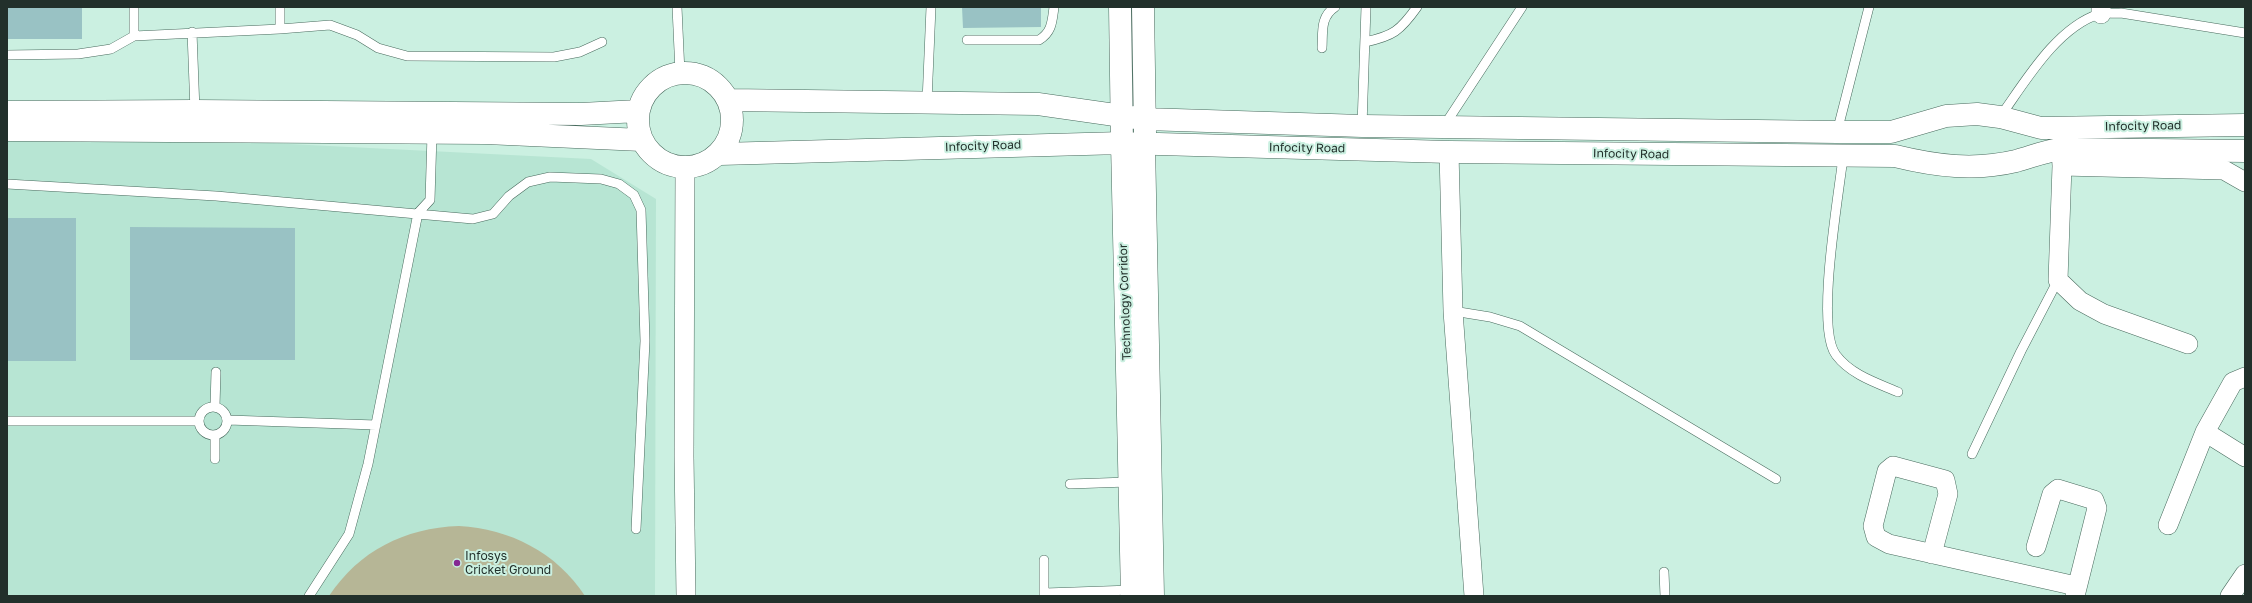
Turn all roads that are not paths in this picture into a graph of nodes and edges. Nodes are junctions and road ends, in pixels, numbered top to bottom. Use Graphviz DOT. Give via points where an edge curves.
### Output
graph roads {
  1 [pos="134,7"];
  2 [pos="280,7"];
  3 [pos="677,7"];
  4 [pos="931,7"];
  5 [pos="1054,7"];
  6 [pos="1120,7"];
  7 [pos="1144,7"];
  8 [pos="1335,7"];
  9 [pos="1366,7"];
  10 [pos="1417,7"];
  11 [pos="1522,7"];
  12 [pos="1869,7"];
  13 [pos="2101,10"];
  14 [pos="280,29"];
  15 [pos="192,32"];
  16 [pos="2245,33"];
  17 [pos="134,36"];
  18 [pos="967,40"];
  19 [pos="602,42"];
  20 [pos="1365,42"];
  21 [pos="1322,48"];
  22 [pos="7,55"];
  23 [pos="680,73"];
  24 [pos="729,100"];
  25 [pos="927,102"];
  26 [pos="195,110"];
  27 [pos="638,111"];
  28 [pos="7,112"];
  29 [pos="1122,116"];
  30 [pos="2000,117"];
  31 [pos="1145,119"];
  32 [pos="2245,125"];
  33 [pos="1362,126"];
  34 [pos="1444,127"];
  35 [pos="2041,128"];
  36 [pos="7,130"];
  37 [pos="1837,132"];
  38 [pos="1891,132"];
  39 [pos="432,134"];
  40 [pos="642,140"];
  41 [pos="1122,143"];
  42 [pos="1144,144"];
  43 [pos="2245,151"];
  44 [pos="1449,152"];
  45 [pos="720,154"];
  46 [pos="1895,156"];
  47 [pos="2055,156"];
  48 [pos="1843,157"];
  49 [pos="684,168"];
  50 [pos="2245,182"];
  51 [pos="7,184"];
  52 [pos="418,213"];
  53 [pos="2058,280"];
  54 [pos="1453,311"];
  55 [pos="2188,344"];
  56 [pos="216,372"];
  57 [pos="2245,377"];
  58 [pos="1898,392"];
  59 [pos="215,406"];
  60 [pos="228,420"];
  61 [pos="7,421"];
  62 [pos="199,421"];
  63 [pos="376,425"];
  64 [pos="2205,432"];
  65 [pos="216,436"];
  66 [pos="1972,454"];
  67 [pos="2245,457"];
  68 [pos="215,459"];
  69 [pos="1776,479"];
  70 [pos="1128,482"];
  71 [pos="1070,484"];
  72 [pos="2168,525"];
  73 [pos="636,529"];
  74 [pos="2036,547"];
  75 [pos="1932,554"];
  76 [pos="1044,560"];
  77 [pos="1664,572"];
  78 [pos="2245,574"];
  79 [pos="2075,591"];
  80 [pos="1132,593"];
  81 [pos="1044,595"];
  82 [pos="309,596"];
  83 [pos="686,596"];
  84 [pos="1152,596"];
  85 [pos="1474,596"];
  86 [pos="1665,596"];
  87 [pos="2230,596"];
  1 -- 17 [label="lane"];
  2 -- 14 [label="lane"];
  3 -- 23 [label="lane"];
  4 -- 25 [label="lane"];
  5 -- 18 [label="lane" via="1051,27 1047,35 1038,40"];
  6 -- 29 [label="street, Technology Corridor"];
  7 -- 31 [label="street"];
  8 -- 21 [label="lane" via="1323,21"];
  9 -- 20 [label="lane"];
  10 -- 20 [label="lane" via="1386,38"];
  11 -- 34 [label="lane"];
  12 -- 37 [label="lane"];
  13 -- 16 [label="lane"];
  13 -- 30 [label="lane" via="2064,36 2038,63"];
  14 -- 15 [label="lane"];
  14 -- 19 [label="lane" via="330,25 357,35 378,48 408,56 554,58 580,52"];
  15 -- 17 [label="lane"];
  15 -- 26 [label="lane"];
  17 -- 22 [label="lane" via="111,49 78,54"];
  20 -- 33 [label="lane"];
  23 -- 24 [label="street" via="698,74 711,80"];
  23 -- 27 [label="street" via="662,79 652,86"];
  24 -- 25 [label="street, Infocity Road"];
  24 -- 45 [label="street" via="733,128"];
  25 -- 29 [label="street, Infocity Road" via="1038,104"];
  26 -- 27 [label="street" via="581,114"];
  26 -- 28 [label="street"];
  27 -- 40 [label="street" via="638,126"];
  29 -- 31 [label="street, Infocity Road"];
  29 -- 41 [label="street, Technology Corridor"];
  30 -- 35 [label="street, Infocity Road"];
  30 -- 38 [label="street, Infocity Road" via="1977,114 1946,116"];
  31 -- 33 [label="street, Infocity Road"];
  31 -- 42 [label="street"];
  32 -- 35 [label="street, Infocity Road"];
  33 -- 34 [label="street, Infocity Road"];
  34 -- 37 [label="street, Infocity Road"];
  35 -- 47 [label="street"];
  36 -- 39 [label="street"];
  37 -- 38 [label="street, Infocity Road"];
  38 -- 46 [label="street" via="1890,150"];
  39 -- 40 [label="street"];
  39 -- 52 [label="lane" via="430,200"];
  40 -- 49 [label="street" via="660,161"];
  41 -- 42 [label="street, Infocity Road"];
  41 -- 45 [label="street, Infocity Road"];
  41 -- 70 [label="street, Technology Corridor"];
  42 -- 44 [label="street, Infocity Road"];
  42 -- 84 [label="street"];
  43 -- 47 [label="street, Infocity Road"];
  44 -- 48 [label="street, Infocity Road"];
  44 -- 54 [label="street"];
  45 -- 49 [label="street" via="709,162"];
  46 -- 47 [label="street, Infocity Road" via="1926,164 1959,168"];
  46 -- 48 [label="street, Infocity Road"];
  47 -- 50 [label="street" via="2224,170"];
  47 -- 53 [label="street"];
  48 -- 58 [label="lane" via="1830,273 1828,336 1836,355 1860,376"];
  49 -- 83 [label="street"];
  51 -- 52 [label="lane" via="216,196"];
  52 -- 63 [label="lane"];
  52 -- 73 [label="lane" via="473,219 493,214 509,196 528,182 550,177 601,179 619,184 634,195 641,210 645,341"];
  53 -- 55 [label="street" via="2080,301 2104,314"];
  53 -- 66 [label="lane"];
  54 -- 69 [label="lane" via="1490,317 1520,326"];
  54 -- 85 [label="street"];
  56 -- 59 [label="lane"];
  57 -- 64 [label="street" via="2233,382"];
  59 -- 60 [label="lane" via="226,414"];
  59 -- 62 [label="lane" via="204,410"];
  60 -- 63 [label="lane"];
  60 -- 65 [label="lane" via="225,430"];
  61 -- 62 [label="lane"];
  62 -- 65 [label="lane" via="206,434"];
  63 -- 82 [label="lane" via="349,534"];
  64 -- 67 [label="street"];
  64 -- 72 [label="street"];
  65 -- 68 [label="lane"];
  70 -- 71 [label="lane"];
  70 -- 80 [label="street, Technology Corridor"];
  74 -- 79 [label="street" via="2055,490 2094,500 2097,508"];
  75 -- 75 [label="street" via="1948,494 1945,480 1893,466 1887,471 1873,526 1876,537 1889,544"];
  75 -- 79 [label="street"];
  76 -- 81 [label="lane"];
  77 -- 86 [label="lane"];
  78 -- 87 [label="street"];
  80 -- 81 [label="lane"];
}
